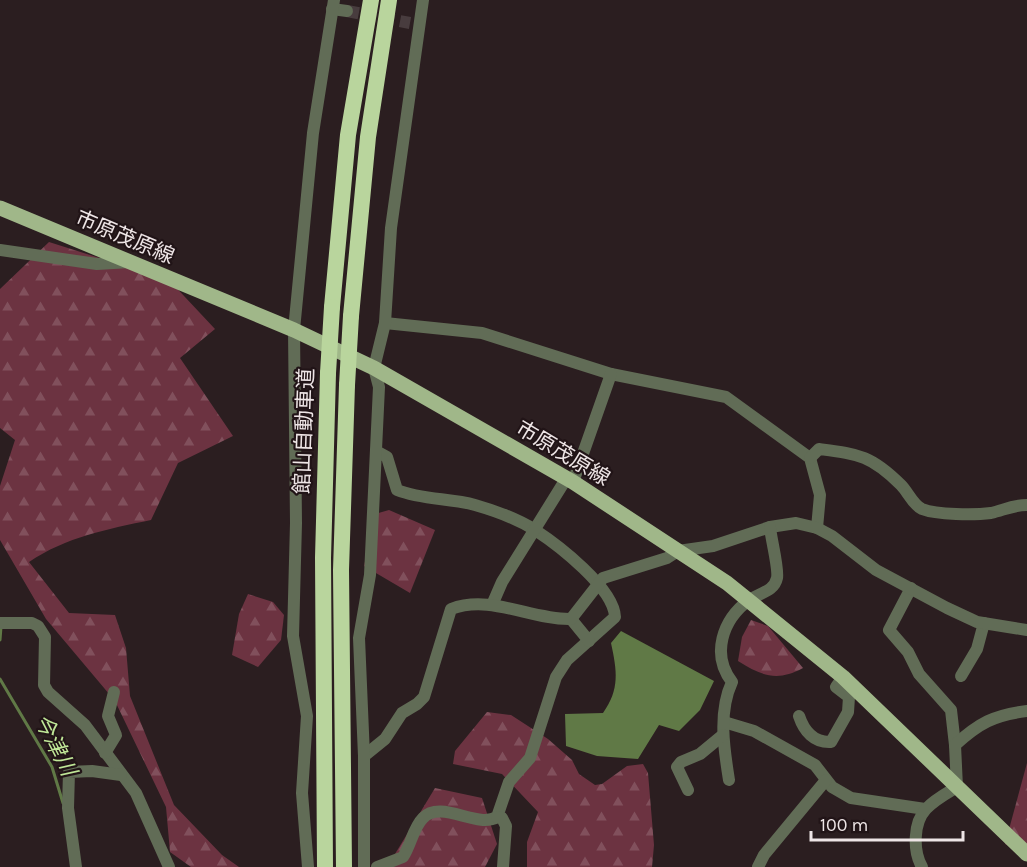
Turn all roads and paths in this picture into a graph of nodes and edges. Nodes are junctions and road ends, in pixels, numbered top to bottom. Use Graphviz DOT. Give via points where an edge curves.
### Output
graph roads {
  1 [pos="371,0"];
  2 [pos="389,0"];
  3 [pos="423,0"];
  4 [pos="333,4"];
  5 [pos="347,11"];
  6 [pos="0,208"];
  7 [pos="0,250"];
  8 [pos="130,262"];
  9 [pos="385,323"];
  10 [pos="294,330"];
  11 [pos="374,368"];
  12 [pos="611,374"];
  13 [pos="375,451"];
  14 [pos="810,458"];
  15 [pos="569,480"];
  16 [pos="1027,505"];
  17 [pos="770,527"];
  18 [pos="817,528"];
  19 [pos="535,530"];
  20 [pos="678,551"];
  21 [pos="598,584"];
  22 [pos="910,588"];
  23 [pos="749,600"];
  24 [pos="492,605"];
  25 [pos="572,619"];
  26 [pos="0,623"];
  27 [pos="984,623"];
  28 [pos="1027,630"];
  29 [pos="589,640"];
  30 [pos="961,676"];
  31 [pos="843,677"];
  32 [pos="114,692"];
  33 [pos="1027,711"];
  34 [pos="799,716"];
  35 [pos="724,722"];
  36 [pos="723,735"];
  37 [pos="956,745"];
  38 [pos="105,753"];
  39 [pos="364,756"];
  40 [pos="121,775"];
  41 [pos="729,780"];
  42 [pos="826,780"];
  43 [pos="957,787"];
  44 [pos="688,790"];
  45 [pos="925,809"];
  46 [pos="497,817"];
  47 [pos="1027,854"];
  48 [pos="76,867"];
  49 [pos="168,867"];
  50 [pos="308,867"];
  51 [pos="325,867"];
  52 [pos="344,867"];
  53 [pos="364,867"];
  54 [pos="377,867"];
  55 [pos="502,867"];
  56 [pos="758,867"];
  57 [pos="922,867"];
  1 -- 51 [label="highway, 館山自動車道, bridge" via="348,135 328,373 322,570"];
  2 -- 52 [label="highway, 館山自動車道, bridge" via="368,137 347,385 341,592"];
  3 -- 9 [label="street" via="414,24 391,228"];
  4 -- 5 [label="street"];
  4 -- 10 [label="street" via="313,133"];
  6 -- 8 [label="main road, 市原茂原線"];
  7 -- 8 [label="street" via="97,264"];
  8 -- 10 [label="main road, 市原茂原線"];
  9 -- 11 [label="street"];
  9 -- 12 [label="street" via="482,333"];
  10 -- 11 [label="main road, 市原茂原線"];
  10 -- 50 [label="street" via="293,636 307,716 302,793"];
  11 -- 13 [label="street" via="379,387"];
  11 -- 15 [label="main road, 市原茂原線"];
  12 -- 14 [label="street" via="726,397"];
  12 -- 15 [label="street"];
  13 -- 19 [label="street" via="387,457 398,490 473,504 503,513"];
  13 -- 39 [label="street" via="370,575 359,638"];
  14 -- 16 [label="street" via="819,449 860,455 875,462 902,486 918,508 932,512 991,513"];
  14 -- 18 [label="street" via="820,495"];
  15 -- 19 [label="street"];
  15 -- 20 [label="main road, 市原茂原線"];
  17 -- 18 [label="street" via="796,523"];
  17 -- 20 [label="street" via="713,546"];
  17 -- 23 [label="street" via="777,578 766,592"];
  18 -- 22 [label="street" via="876,570"];
  19 -- 21 [label="street"];
  19 -- 24 [label="street"];
  20 -- 21 [label="street" via="603,578"];
  20 -- 23 [label="main road, 市原茂原線"];
  21 -- 25 [label="street"];
  21 -- 29 [label="street" via="615,616"];
  22 -- 27 [label="street"];
  22 -- 37 [label="street" via="889,630 908,652 919,674 951,710"];
  23 -- 31 [label="main road, 市原茂原線"];
  23 -- 35 [label="street" via="734,616 719,645 720,658 732,682"];
  24 -- 25 [label="street"];
  24 -- 39 [label="street" via="451,609 424,697 402,712 385,739"];
  25 -- 29 [label="street"];
  26 -- 38 [label="street" via="38,626 45,637 44,685 85,725"];
  27 -- 28 [label="street"];
  27 -- 30 [label="street" via="977,649"];
  29 -- 46 [label="street" via="567,660 556,677 530,758 509,782"];
  31 -- 34 [label="street" via="836,687 849,698 849,705 831,742 809,735"];
  31 -- 43 [label="main road, 市原茂原線"];
  32 -- 38 [label="street" via="108,716 116,735"];
  33 -- 37 [label="street" via="977,725"];
  35 -- 36 [label="street"];
  35 -- 42 [label="street" via="754,731 814,765"];
  36 -- 41 [label="street"];
  36 -- 44 [label="street" via="677,767"];
  37 -- 43 [label="street"];
  38 -- 40 [label="street"];
  39 -- 53 [label="street"];
  40 -- 48 [label="street" via="69,772 68,808"];
  40 -- 49 [label="street" via="136,793"];
  42 -- 45 [label="street" via="851,798"];
  42 -- 56 [label="street"];
  43 -- 45 [label="street"];
  43 -- 47 [label="main road, 市原茂原線"];
  45 -- 57 [label="street" via="915,838"];
  46 -- 54 [label="street" via="426,815 403,857"];
  46 -- 55 [label="street" via="506,826"];
}
